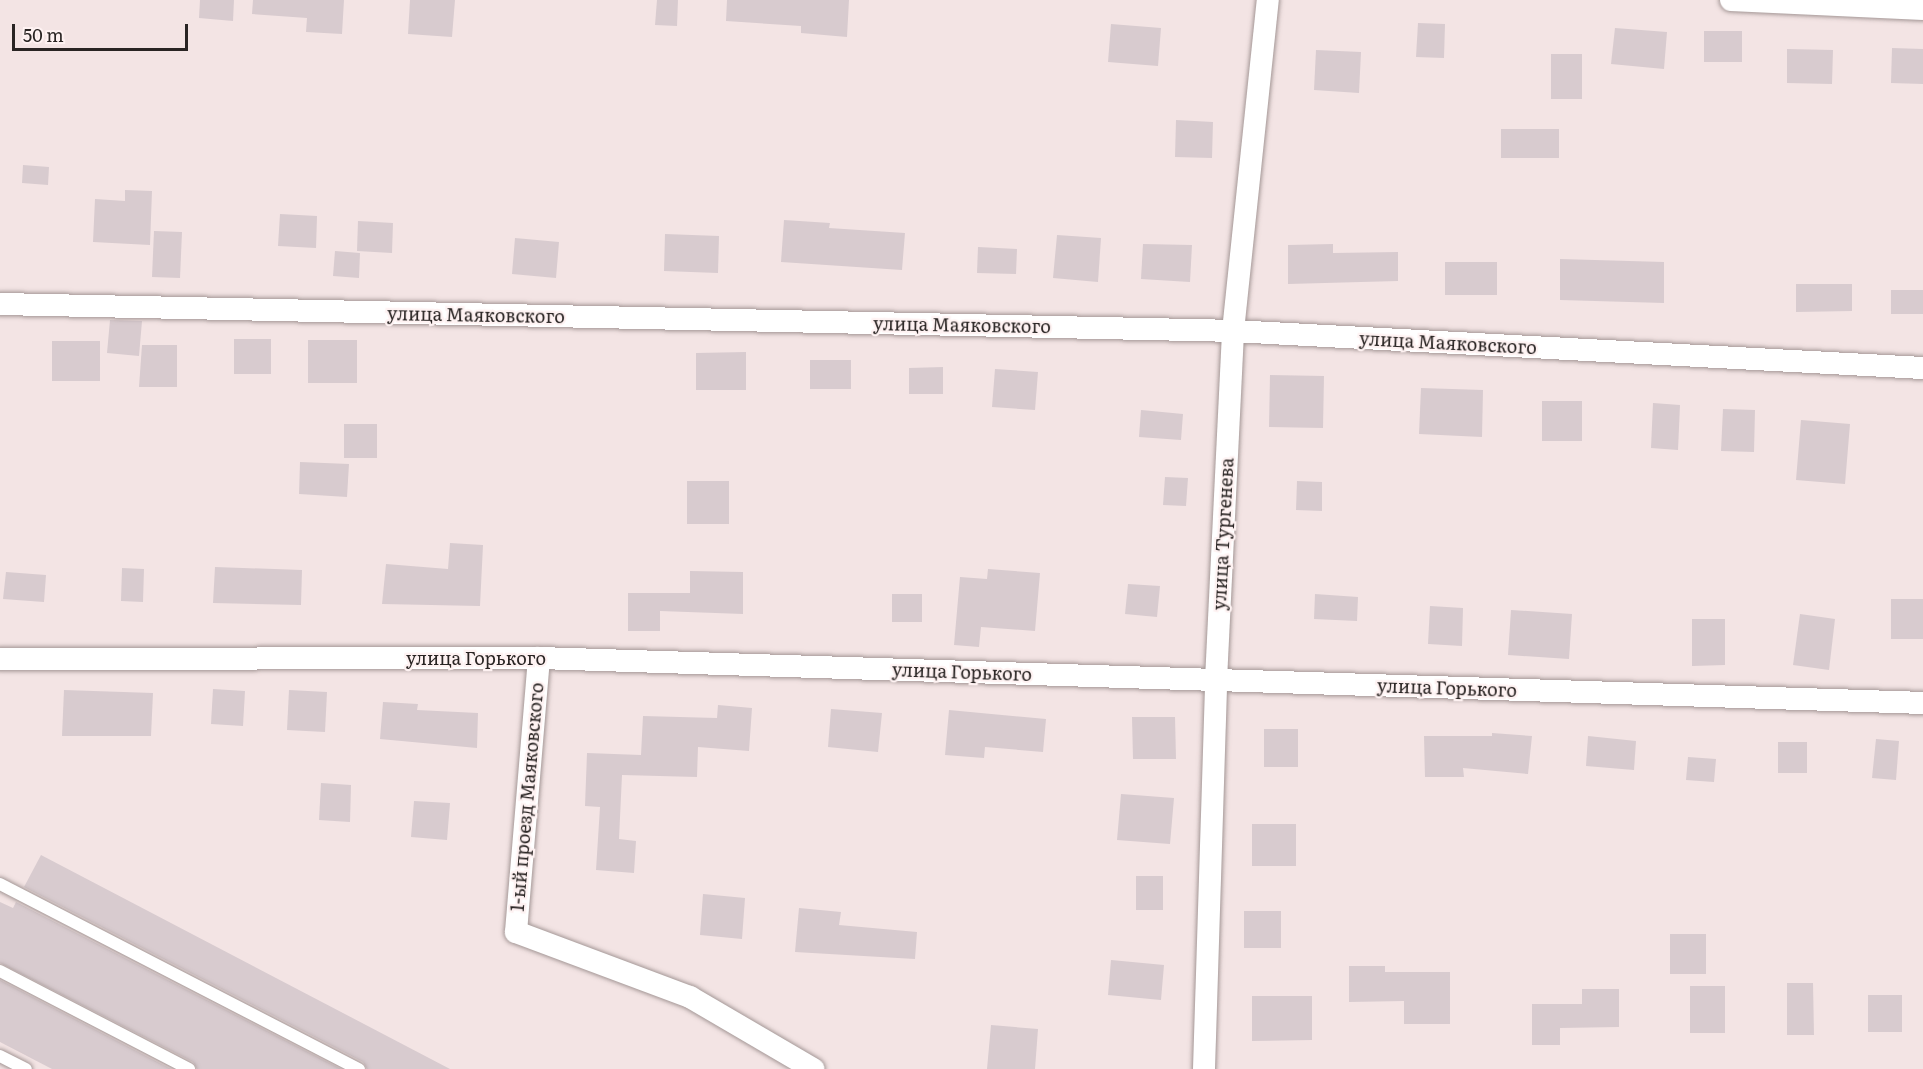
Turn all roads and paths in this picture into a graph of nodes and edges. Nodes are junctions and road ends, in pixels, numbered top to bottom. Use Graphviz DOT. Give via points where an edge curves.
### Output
graph roads {
  1 [pos="1268,0"];
  2 [pos="1731,0"];
  3 [pos="1923,9"];
  4 [pos="0,304"];
  5 [pos="1233,331"];
  6 [pos="1923,368"];
  7 [pos="539,658"];
  8 [pos="0,659"];
  9 [pos="1216,680"];
  10 [pos="1923,704"];
  11 [pos="0,884"];
  12 [pos="0,971"];
  13 [pos="0,1056"];
  14 [pos="26,1069"];
  15 [pos="189,1069"];
  16 [pos="359,1069"];
  17 [pos="813,1069"];
  18 [pos="1204,1069"];
  1 -- 5 [label="street, улица Тургенева"];
  2 -- 3 [label="street"];
  4 -- 5 [label="street, улица Маяковского"];
  5 -- 6 [label="street, улица Маяковского"];
  5 -- 9 [label="street, улица Тургенева"];
  7 -- 8 [label="street, улица Горького"];
  7 -- 9 [label="street, улица Горького"];
  7 -- 17 [label="street, 1-ый проезд Маяковского" via="516,932 690,997"];
  9 -- 10 [label="street, улица Горького"];
  9 -- 18 [label="street, улица Тургенева"];
  11 -- 16 [label="lane"];
  12 -- 15 [label="lane"];
  13 -- 14 [label="lane"];
}
